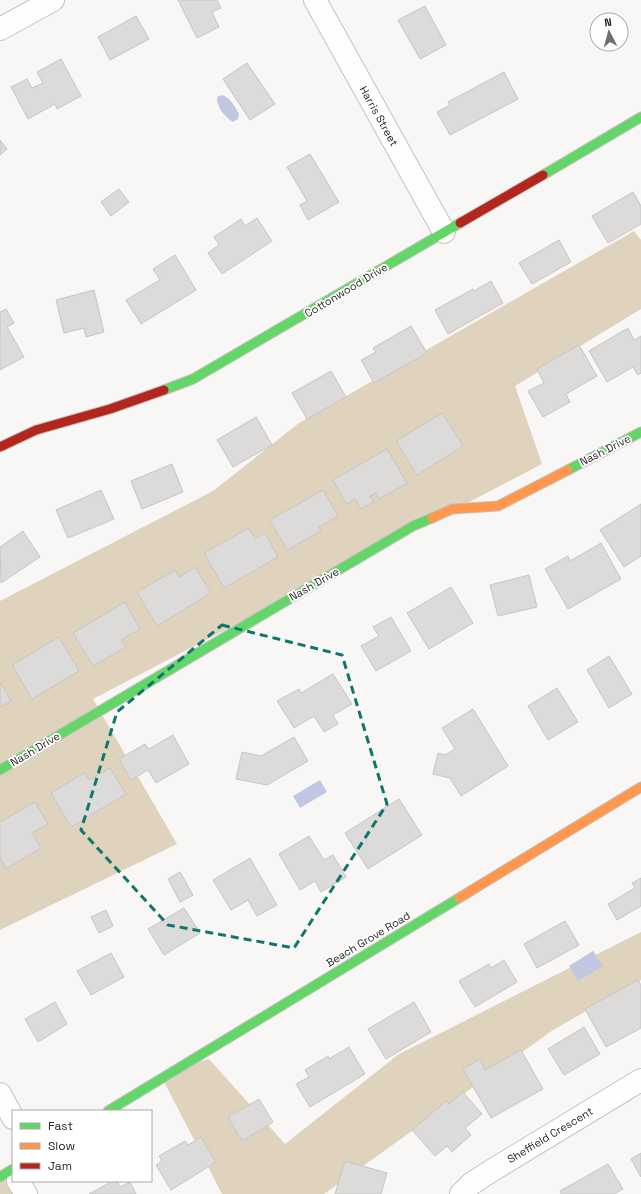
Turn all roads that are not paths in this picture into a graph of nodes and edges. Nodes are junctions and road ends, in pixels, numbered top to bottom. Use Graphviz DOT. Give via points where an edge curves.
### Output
graph roads {
  1 [pos="53,0"];
  2 [pos="315,0"];
  3 [pos="0,29"];
  4 [pos="641,117"];
  5 [pos="444,232"];
  6 [pos="36,430"];
  7 [pos="641,432"];
  8 [pos="0,435"];
  9 [pos="0,447"];
  10 [pos="0,770"];
  11 [pos="641,787"];
  12 [pos="641,1080"];
  13 [pos="0,1094"];
  14 [pos="110,1110"];
  15 [pos="12,1116"];
  16 [pos="17,1182"];
  17 [pos="26,1194"];
  18 [pos="461,1194"];
  1 -- 3 [label="street"];
  2 -- 5 [label="street, Harris Street"];
  4 -- 5 [label="street, Cottonwood Drive"];
  5 -- 6 [label="street, Cottonwood Drive" via="193,379 110,409"];
  6 -- 8 [label="street, Cottonwood Drive"];
  6 -- 9 [label="street, Cottonwood Drive"];
  7 -- 10 [label="street, Nash Drive" via="498,506 452,509 413,526"];
  11 -- 14 [label="street, Beach Grove Road"];
  12 -- 18 [label="street, Sheffield Crescent" via="491,1171"];
  13 -- 15 [label="street"];
  16 -- 17 [label="street"];
}
